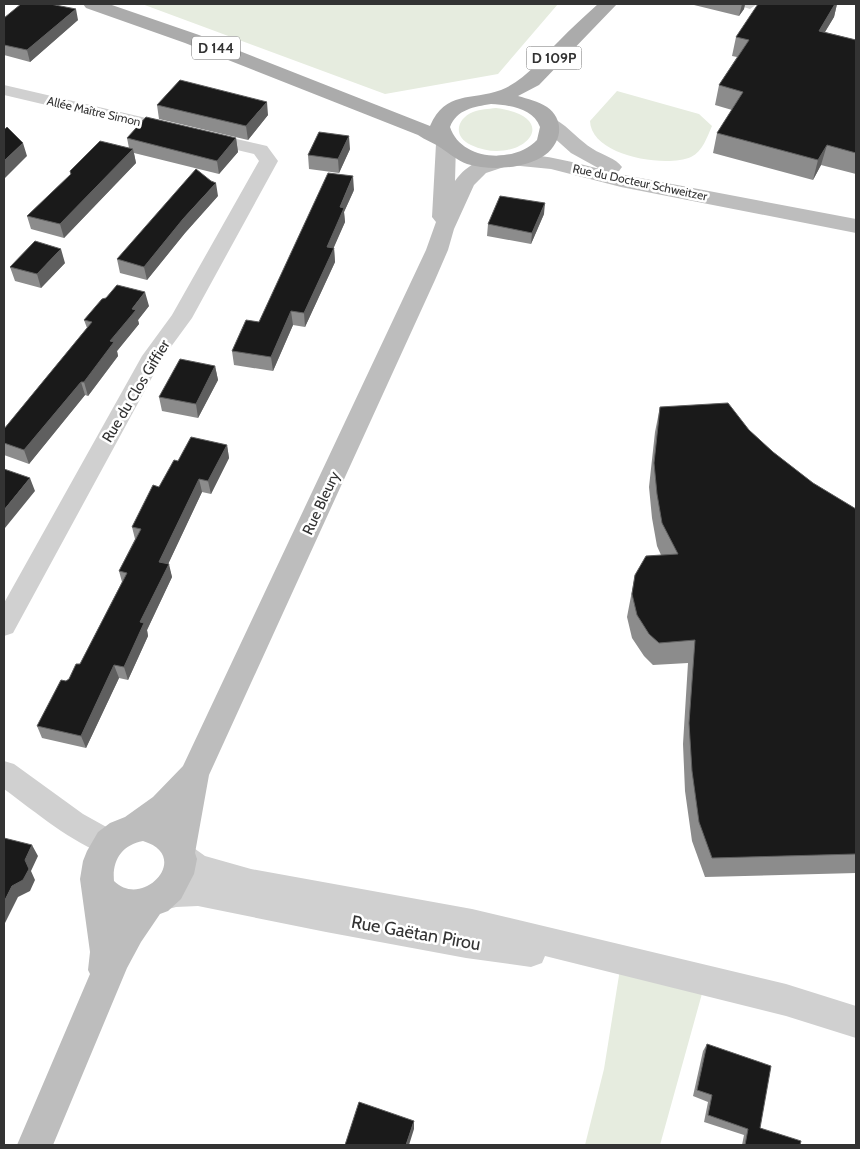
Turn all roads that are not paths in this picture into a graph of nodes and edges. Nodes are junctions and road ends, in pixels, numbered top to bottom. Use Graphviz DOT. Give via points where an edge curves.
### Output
graph roads {
  1 [pos="92,4"];
  2 [pos="608,4"];
  3 [pos="612,4"];
  4 [pos="738,4"];
  5 [pos="753,4"];
  6 [pos="4,86"];
  7 [pos="491,98"];
  8 [pos="462,104"];
  9 [pos="548,105"];
  10 [pos="365,107"];
  11 [pos="445,143"];
  12 [pos="267,157"];
  13 [pos="509,161"];
  14 [pos="764,207"];
  15 [pos="856,226"];
  16 [pos="443,229"];
  17 [pos="4,626"];
  18 [pos="4,773"];
  19 [pos="194,774"];
  20 [pos="122,835"];
  21 [pos="180,854"];
  22 [pos="96,878"];
  23 [pos="155,900"];
  24 [pos="672,971"];
  25 [pos="103,981"];
  26 [pos="856,1022"];
  27 [pos="35,1145"];
  1 -- 10 [label="main road, Rue du Docteur Schweitzer / D 144" via="192,39"];
  2 -- 7 [label="main road, D 109P" via="532,81 515,91"];
  3 -- 9 [label="main road, D 109P"];
  4 -- 5 [label="lane" via="750,7"];
  6 -- 12 [label="street, Allée Maître Simon" via="260,150"];
  7 -- 8 [label="main road, Rue du Docteur Schweitzer"];
  7 -- 9 [label="main road, Rue du Docteur Schweitzer" via="516,101 536,109"];
  8 -- 10 [label="main road, Rue du Docteur Schweitzer / D 144" via="400,110"];
  8 -- 11 [label="main road, Rue du Docteur Schweitzer" via="441,120 439,128"];
  9 -- 13 [label="main road, Rue du Docteur Schweitzer" via="550,132 547,142 540,150"];
  9 -- 14 [label="street, Rue du Docteur Schweitzer" via="564,139 586,156 611,166"];
  10 -- 11 [label="main road, Rue du Docteur Schweitzer / D 144"];
  11 -- 13 [label="main road, Rue du Docteur Schweitzer" via="461,155 474,159"];
  11 -- 16 [label="street, Rue Bleury"];
  12 -- 17 [label="street, Rue du Clos Giffier" via="269,161 223,244 181,318 153,356"];
  13 -- 14 [label="street, Rue du Docteur Schweitzer" via="551,163 621,181"];
  13 -- 16 [label="street, Rue Bleury" via="484,166 469,177"];
  14 -- 15 [label="street, Rue du Docteur Schweitzer"];
  16 -- 19 [label="street, Rue Bleury" via="424,280"];
  18 -- 20 [label="street" via="73,823"];
  19 -- 20 [label="street, Rue Bleury" via="164,807"];
  19 -- 21 [label="street, Rue Bleury"];
  20 -- 21 [label="street" via="156,828 175,841"];
  20 -- 22 [label="street" via="101,853 96,865"];
  21 -- 23 [label="street" via="179,875 172,887"];
  21 -- 24 [label="street, Rue Gaëtan Pirou" via="197,867 251,883 472,923"];
  22 -- 23 [label="street" via="104,893 120,904 134,906"];
  22 -- 25 [label="street" via="106,952"];
  23 -- 24 [label="street, Rue Gaëtan Pirou" via="186,891 198,892 466,943"];
  23 -- 25 [label="street" via="122,941"];
  24 -- 26 [label="street, Rue Gaëtan Pirou" via="786,1000"];
  25 -- 27 [label="street"];
}
